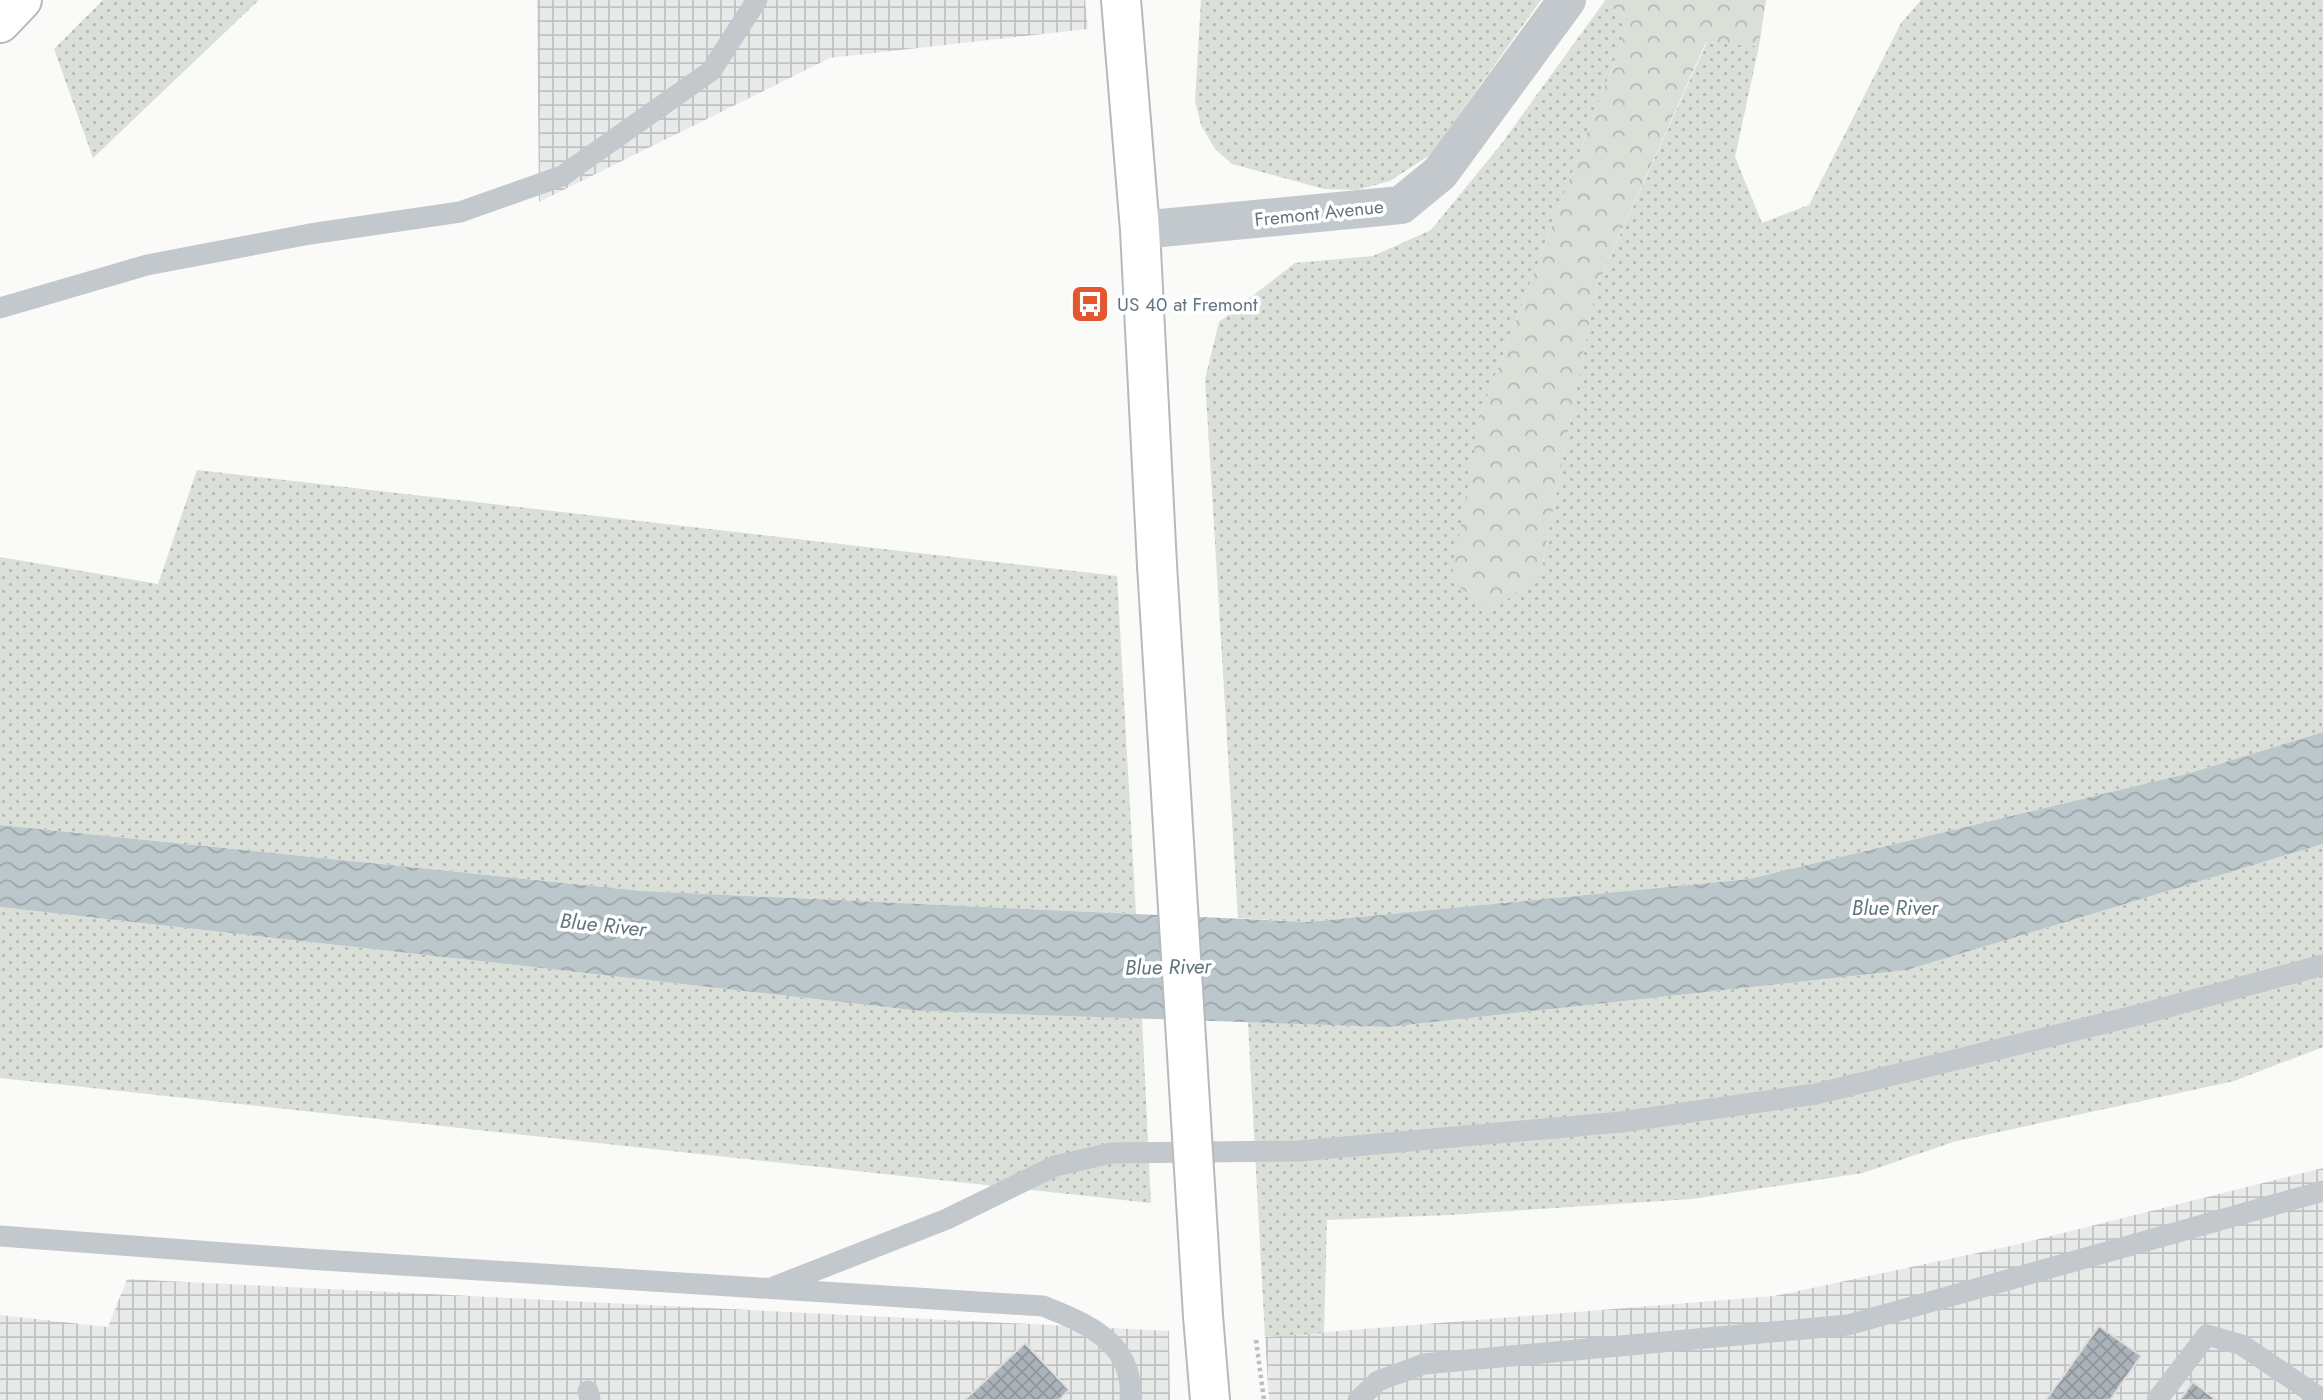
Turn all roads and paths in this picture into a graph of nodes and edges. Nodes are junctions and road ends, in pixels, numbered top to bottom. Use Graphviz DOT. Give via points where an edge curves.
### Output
graph roads {
  1 [pos="22,0"];
  2 [pos="757,0"];
  3 [pos="1121,0"];
  4 [pos="1567,0"];
  5 [pos="0,23"];
  6 [pos="1140,230"];
  7 [pos="0,308"];
  8 [pos="2323,965"];
  9 [pos="2323,1191"];
  10 [pos="0,1236"];
  11 [pos="771,1288"];
  12 [pos="1256,1340"];
  13 [pos="1130,1400"];
  14 [pos="1210,1400"];
  15 [pos="1264,1400"];
  16 [pos="1358,1400"];
  17 [pos="2157,1400"];
  18 [pos="2323,1400"];
  1 -- 5 [label="main road"];
  2 -- 7 [label="lane" via="711,71 562,176 460,212 146,265"];
  3 -- 6 [label="main road"];
  4 -- 6 [label="street, Fremont Avenue" via="1440,173 1401,205"];
  6 -- 14 [label="main road, bridge"];
  8 -- 11 [label="lane" via="1816,1094 1621,1122 1299,1151 1111,1153 1055,1167 947,1219"];
  9 -- 16 [label="lane" via="1848,1325 1424,1364 1378,1381"];
  10 -- 11 [label="lane"];
  11 -- 13 [label="lane" via="1044,1306 1085,1323 1115,1345 1131,1381"];
  12 -- 15 [label="path"];
  17 -- 18 [label="lane" via="2207,1335 2242,1345"];
}
